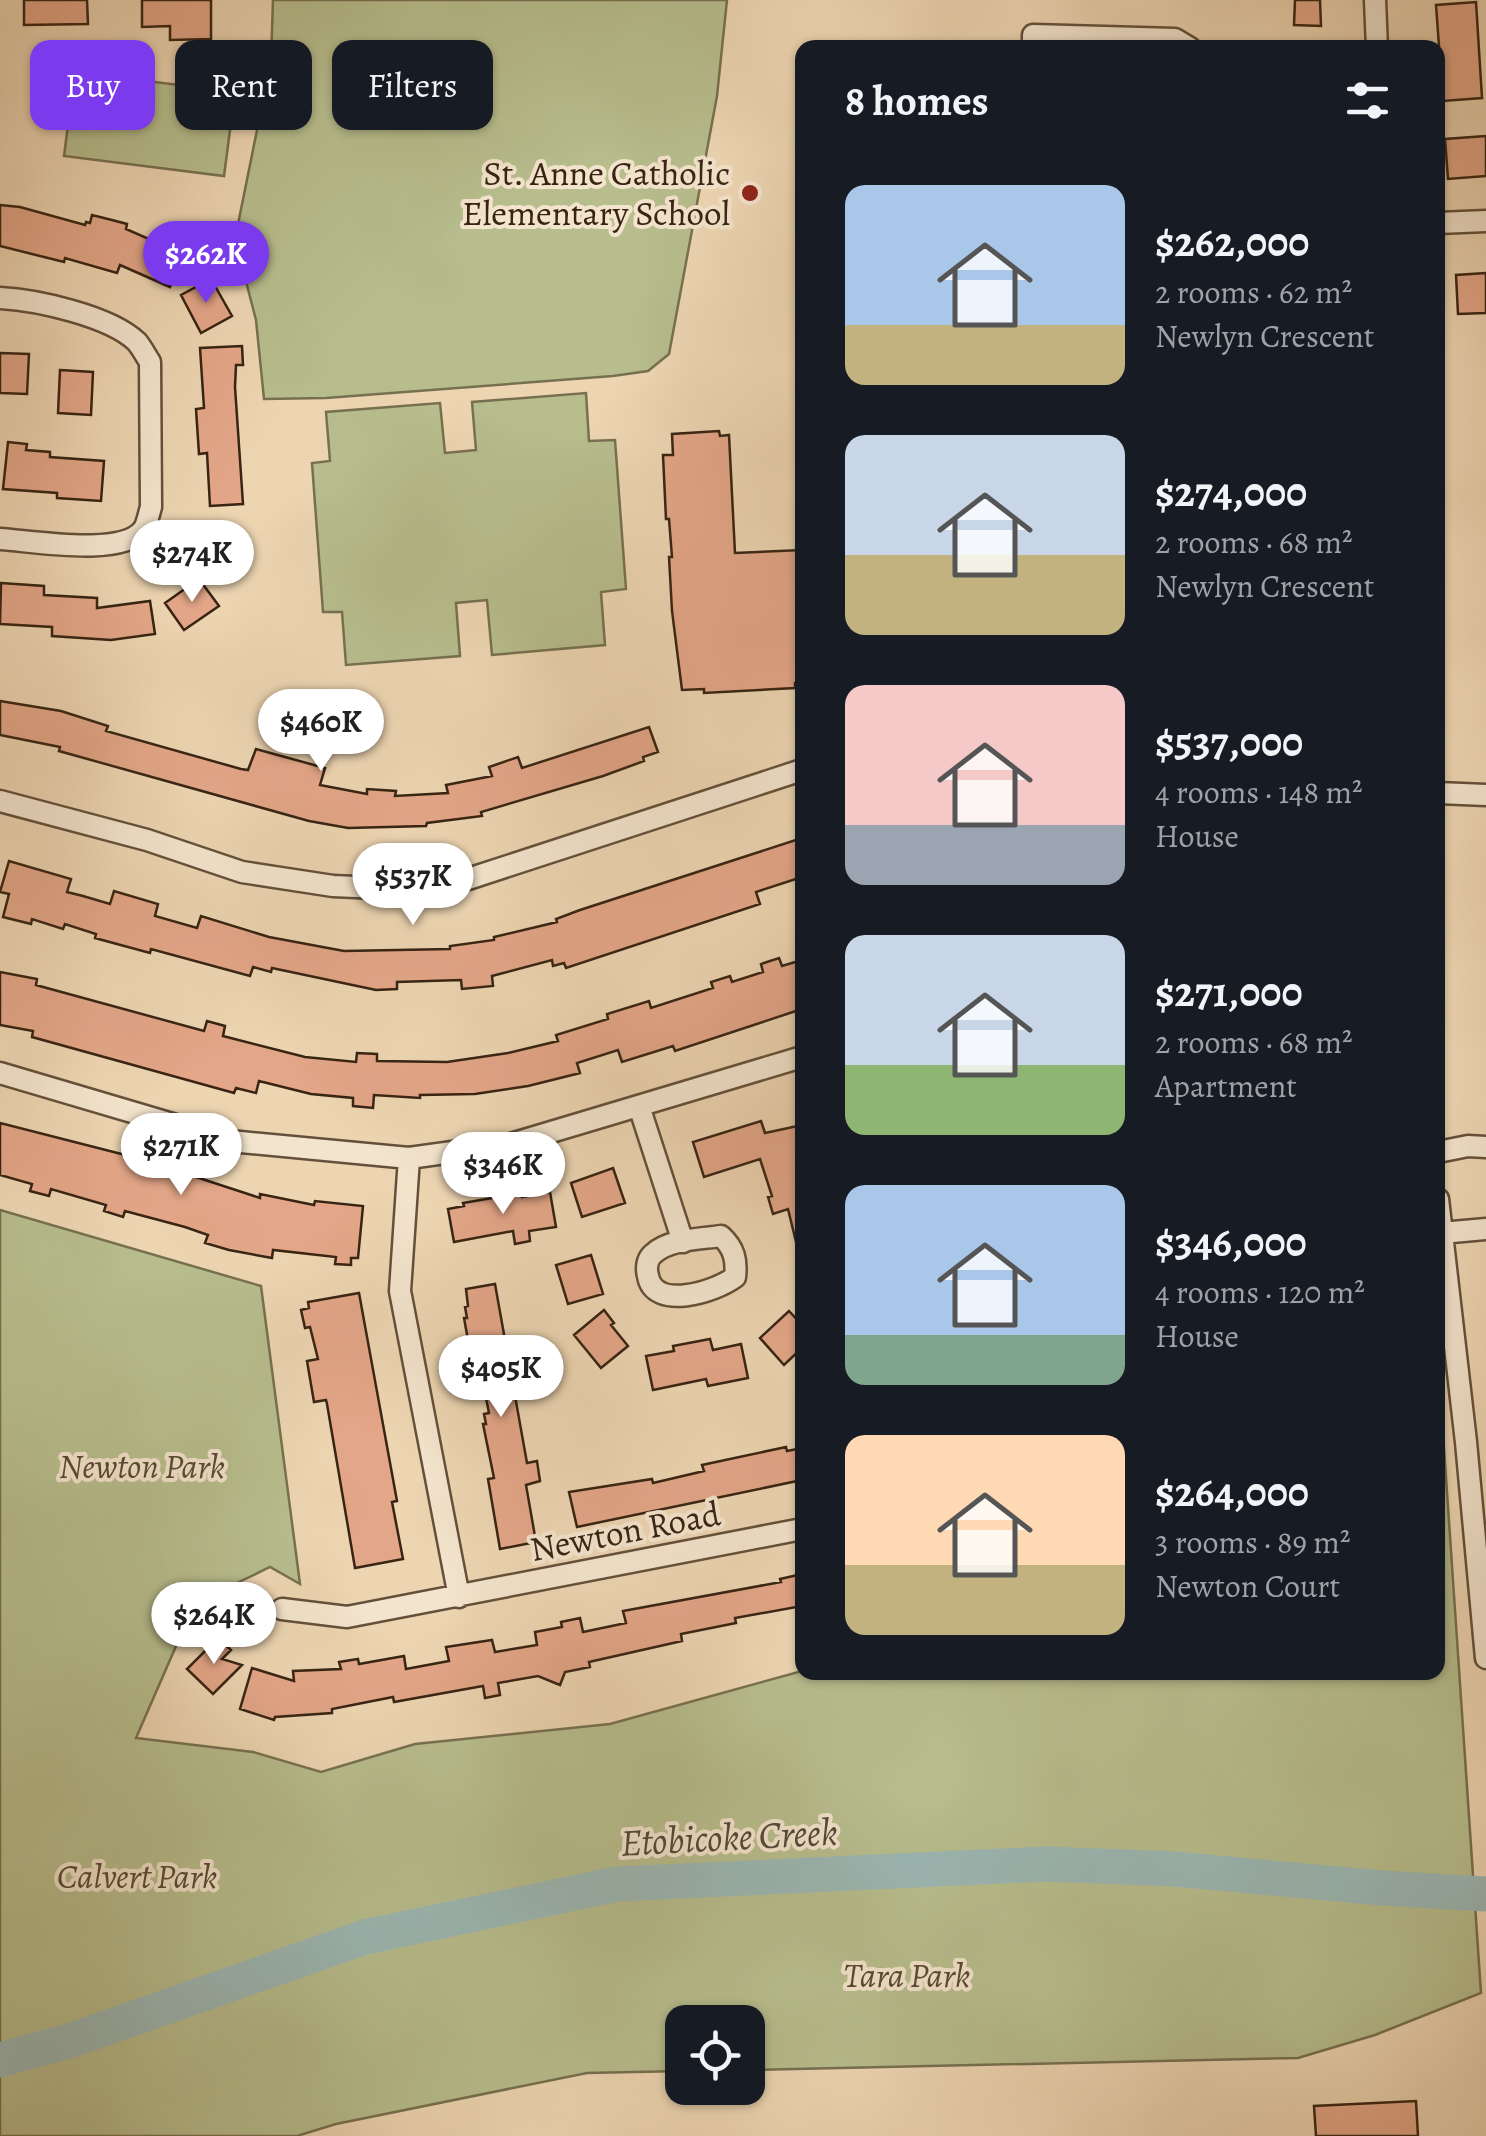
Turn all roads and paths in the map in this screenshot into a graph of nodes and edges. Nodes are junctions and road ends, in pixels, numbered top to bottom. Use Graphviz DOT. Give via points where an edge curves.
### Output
graph roads {
  1 [pos="1375,0"];
  2 [pos="1033,40"];
  3 [pos="1178,40"];
  4 [pos="1377,40"];
  5 [pos="1486,221"];
  6 [pos="1445,223"];
  7 [pos="0,298"];
  8 [pos="0,539"];
  9 [pos="795,772"];
  10 [pos="1445,793"];
  11 [pos="1486,795"];
  12 [pos="0,801"];
  13 [pos="795,1059"];
  14 [pos="0,1074"];
  15 [pos="639,1106"];
  16 [pos="1486,1147"];
  17 [pos="1445,1151"];
  18 [pos="409,1158"];
  19 [pos="1486,1229"];
  20 [pos="1445,1233"];
  21 [pos="683,1242"];
  22 [pos="1445,1259"];
  23 [pos="795,1529"];
  24 [pos="459,1597"];
  25 [pos="282,1609"];
  26 [pos="1486,1658"];
  1 -- 4 [label="street"];
  2 -- 3 [label="street"];
  5 -- 6 [label="street"];
  7 -- 8 [label="street" via="115,326 137,343 150,362 151,507 143,530 124,543"];
  9 -- 12 [label="street" via="468,878 402,889 242,872"];
  10 -- 11 [label="street"];
  13 -- 15 [label="street"];
  14 -- 18 [label="street" via="230,1141"];
  15 -- 18 [label="street" via="511,1144"];
  15 -- 21 [label="street"];
  16 -- 17 [label="street"];
  18 -- 24 [label="street" via="400,1291"];
  19 -- 20 [label="street"];
  22 -- 26 [label="street"];
  23 -- 24 [label="street, Newton Road"];
  24 -- 25 [label="street, Newton Road" via="347,1616"];
}
